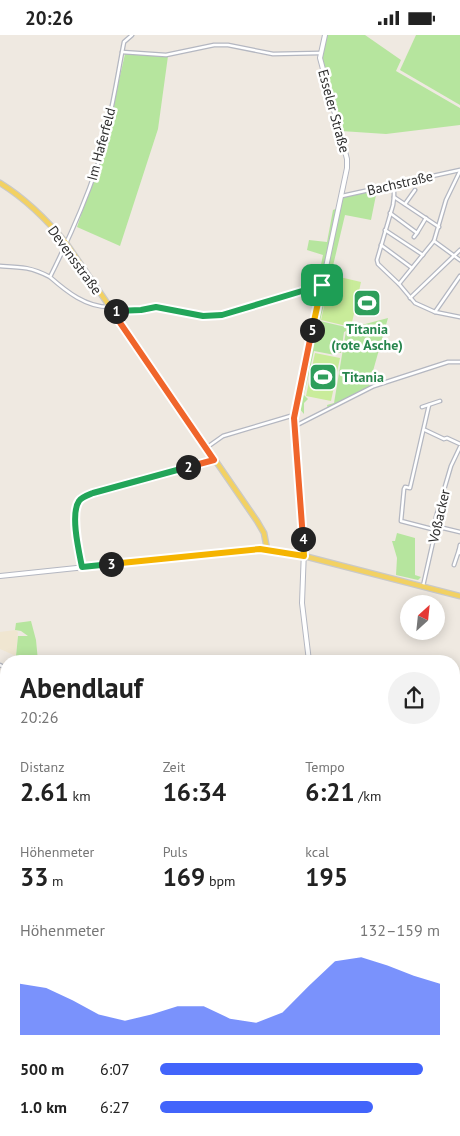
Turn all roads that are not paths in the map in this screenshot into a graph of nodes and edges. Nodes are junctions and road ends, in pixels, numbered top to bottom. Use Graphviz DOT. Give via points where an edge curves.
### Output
graph roads {
  1 [pos="132,35"];
  2 [pos="325,35"];
  3 [pos="122,52"];
  4 [pos="320,53"];
  5 [pos="460,170"];
  6 [pos="0,183"];
  7 [pos="394,185"];
  8 [pos="415,190"];
  9 [pos="341,197"];
  10 [pos="394,197"];
  11 [pos="405,204"];
  12 [pos="390,213"];
  13 [pos="426,218"];
  14 [pos="439,227"];
  15 [pos="385,229"];
  16 [pos="417,233"];
  17 [pos="414,237"];
  18 [pos="434,241"];
  19 [pos="66,243"];
  20 [pos="381,245"];
  21 [pos="460,250"];
  22 [pos="422,255"];
  23 [pos="454,255"];
  24 [pos="460,261"];
  25 [pos="0,266"];
  26 [pos="412,268"];
  27 [pos="460,276"];
  28 [pos="50,277"];
  29 [pos="399,284"];
  30 [pos="322,285"];
  31 [pos="410,298"];
  32 [pos="111,309"];
  33 [pos="435,312"];
  34 [pos="460,317"];
  35 [pos="460,362"];
  36 [pos="440,401"];
  37 [pos="429,405"];
  38 [pos="422,407"];
  39 [pos="294,415"];
  40 [pos="293,426"];
  41 [pos="425,430"];
  42 [pos="460,445"];
  43 [pos="206,448"];
  44 [pos="214,460"];
  45 [pos="436,527"];
  46 [pos="460,532"];
  47 [pos="460,545"];
  48 [pos="267,549"];
  49 [pos="459,552"];
  50 [pos="304,556"];
  51 [pos="454,565"];
  52 [pos="82,567"];
  53 [pos="0,576"];
  54 [pos="423,587"];
  55 [pos="460,596"];
  56 [pos="308,655"];
  1 -- 3 [label="street, Im Haferfeld" via="124,42"];
  2 -- 4 [label="main road, Esseler Straße"];
  3 -- 4 [label="street" via="166,55 228,45 273,54"];
  3 -- 19 [label="street, Im Haferfeld" via="98,165"];
  4 -- 9 [label="main road, Esseler Straße" via="347,159"];
  5 -- 7 [label="street, Bachstraße"];
  5 -- 14 [label="street" via="446,200"];
  6 -- 19 [label="main road, Devensstraße" via="46,219"];
  7 -- 9 [label="street, Bachstraße"];
  7 -- 10 [label="street"];
  8 -- 11 [label="street"];
  9 -- 30 [label="main road, Esseler Straße"];
  10 -- 11 [label="street"];
  10 -- 12 [label="street"];
  11 -- 13 [label="street"];
  12 -- 15 [label="street"];
  12 -- 16 [label="street"];
  13 -- 14 [label="street"];
  13 -- 16 [label="street"];
  14 -- 18 [label="street"];
  15 -- 20 [label="street"];
  15 -- 22 [label="street"];
  16 -- 17 [label="street"];
  18 -- 22 [label="street"];
  18 -- 23 [label="street"];
  19 -- 28 [label="street, Im Haferfeld"];
  19 -- 32 [label="main road, Devensstraße"];
  20 -- 26 [label="street"];
  20 -- 29 [label="street" via="378,264"];
  21 -- 23 [label="street"];
  22 -- 26 [label="street"];
  23 -- 24 [label="street"];
  23 -- 31 [label="street"];
  25 -- 28 [label="street" via="26,267"];
  26 -- 29 [label="street"];
  27 -- 33 [label="street"];
  28 -- 32 [label="street" via="86,303"];
  29 -- 31 [label="street"];
  30 -- 32 [label="street" via="222,315 203,316 156,307"];
  30 -- 39 [label="main road, Esseler Straße"];
  31 -- 33 [label="street"];
  32 -- 43 [label="main road, Devensstraße"];
  33 -- 34 [label="street"];
  35 -- 40 [label="street" via="448,362 374,386"];
  36 -- 37 [label="street"];
  37 -- 38 [label="street"];
  37 -- 41 [label="street"];
  39 -- 40 [label="main road, Esseler Straße"];
  39 -- 43 [label="street" via="224,436"];
  40 -- 50 [label="main road, Esseler Straße"];
  41 -- 42 [label="street, Voßacker"];
  41 -- 45 [label="street" via="420,439 410,487 404,489 400,521 432,529"];
  42 -- 45 [label="street, Voßacker" via="436,517"];
  43 -- 44 [label="main road, Devensstraße"];
  44 -- 48 [label="main road, Devensstraße" via="264,533"];
  44 -- 52 [label="street" via="82,498 77,506 75,534"];
  45 -- 46 [label="street"];
  45 -- 54 [label="street, Voßacker"];
  47 -- 49 [label="street"];
  48 -- 50 [label="main road"];
  48 -- 52 [label="main road"];
  49 -- 51 [label="street"];
  50 -- 54 [label="main road"];
  50 -- 56 [label="main road, Esseler Straße" via="302,603"];
  52 -- 53 [label="main road"];
  54 -- 55 [label="main road"];
}
